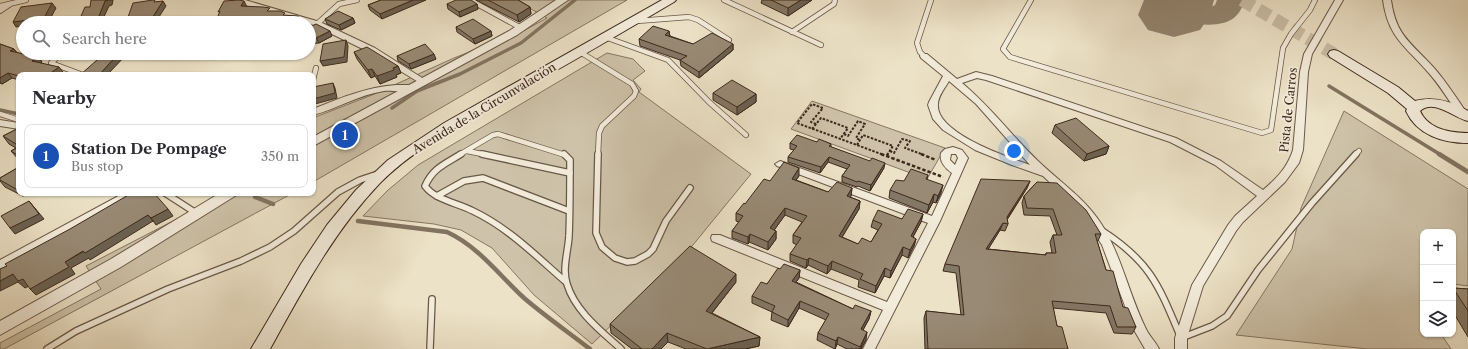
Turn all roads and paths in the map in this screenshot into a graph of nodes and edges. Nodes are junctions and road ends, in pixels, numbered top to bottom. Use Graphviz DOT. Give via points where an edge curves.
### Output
graph roads {
  1 [pos="26,0"];
  2 [pos="237,0"];
  3 [pos="357,0"];
  4 [pos="470,0"];
  5 [pos="563,0"];
  6 [pos="670,0"];
  7 [pos="726,0"];
  8 [pos="835,0"];
  9 [pos="931,0"];
  10 [pos="1032,0"];
  11 [pos="1314,0"];
  12 [pos="1339,0"];
  13 [pos="1386,0"];
  14 [pos="8,5"];
  15 [pos="0,6"];
  16 [pos="0,11"];
  17 [pos="290,16"];
  18 [pos="633,22"];
  19 [pos="317,24"];
  20 [pos="521,28"];
  21 [pos="792,32"];
  22 [pos="605,37"];
  23 [pos="729,40"];
  24 [pos="821,45"];
  25 [pos="580,52"];
  26 [pos="1334,54"];
  27 [pos="924,56"];
  28 [pos="54,60"];
  29 [pos="316,68"];
  30 [pos="82,72"];
  31 [pos="315,72"];
  32 [pos="948,76"];
  33 [pos="423,81"];
  34 [pos="956,82"];
  35 [pos="409,88"];
  36 [pos="1448,92"];
  37 [pos="1424,105"];
  38 [pos="316,111"];
  39 [pos="0,114"];
  40 [pos="1465,115"];
  41 [pos="0,123"];
  42 [pos="16,123"];
  43 [pos="16,124"];
  44 [pos="16,124"];
  45 [pos="816,124"];
  46 [pos="812,129"];
  47 [pos="0,131"];
  48 [pos="844,134"];
  49 [pos="746,135"];
  50 [pos="840,139"];
  51 [pos="1466,139"];
  52 [pos="316,140"];
  53 [pos="860,140"];
  54 [pos="857,145"];
  55 [pos="467,151"];
  56 [pos="890,151"];
  57 [pos="1359,151"];
  58 [pos="887,156"];
  59 [pos="946,163"];
  60 [pos="780,164"];
  61 [pos="383,172"];
  62 [pos="570,173"];
  63 [pos="1047,174"];
  64 [pos="955,177"];
  65 [pos="690,188"];
  66 [pos="126,196"];
  67 [pos="171,196"];
  68 [pos="225,196"];
  69 [pos="437,196"];
  70 [pos="1264,196"];
  71 [pos="569,211"];
  72 [pos="198,214"];
  73 [pos="935,221"];
  74 [pos="1098,228"];
  75 [pos="716,238"];
  76 [pos="0,265"];
  77 [pos="566,282"];
  78 [pos="432,299"];
  79 [pos="890,308"];
  80 [pos="0,329"];
  81 [pos="1181,343"];
  82 [pos="48,349"];
  83 [pos="260,349"];
  84 [pos="430,349"];
  85 [pos="621,349"];
  86 [pos="869,349"];
  87 [pos="1153,349"];
  1 -- 14 [label="lane"];
  2 -- 17 [label="street"];
  3 -- 19 [label="lane" via="339,4"];
  4 -- 20 [label="lane"];
  5 -- 20 [label="street"];
  6 -- 18 [label="main road, Avenida de la Circunvalación"];
  7 -- 21 [label="lane"];
  8 -- 21 [label="lane" via="834,4"];
  9 -- 27 [label="lane" via="917,44"];
  10 -- 11 [label="lane" via="1003,49 1010,57 1262,133 1271,130 1283,48 1310,10"];
  12 -- 70 [label="street, Pista de Carros" via="1308,54 1304,72 1297,157 1288,173"];
  13 -- 36 [label="street" via="1388,17 1393,29"];
  14 -- 15 [label="lane"];
  14 -- 16 [label="lane"];
  18 -- 22 [label="main road, Avenida de la Circunvalación"];
  18 -- 23 [label="lane" via="689,17"];
  19 -- 33 [label="street" via="372,50"];
  20 -- 33 [label="street"];
  21 -- 24 [label="lane"];
  22 -- 25 [label="main road, Avenida de la Circunvalación"];
  22 -- 49 [label="lane" via="668,60"];
  25 -- 61 [label="main road, Avenida de la Circunvalación" via="448,126"];
  25 -- 65 [label="lane" via="632,84 636,91 634,96 602,126 599,133 596,233 602,247 615,258 627,262 648,254 666,221"];
  26 -- 37 [label="main road" via="1393,90"];
  27 -- 32 [label="street"];
  28 -- 30 [label="lane" via="51,63"];
  29 -- 31 [label="lane"];
  32 -- 34 [label="street"];
  32 -- 63 [label="street" via="932,104 938,121 946,129 996,155"];
  33 -- 35 [label="street"];
  34 -- 63 [label="street" via="979,102"];
  34 -- 70 [label="street" via="976,75 989,78 1173,140 1218,163"];
  35 -- 38 [label="street" via="370,91"];
  35 -- 52 [label="street"];
  36 -- 37 [label="street" via="1442,101"];
  36 -- 40 [label="street"];
  37 -- 40 [label="main road" via="1452,108"];
  37 -- 51 [label="main road" via="1414,114 1424,126 1443,135"];
  39 -- 42 [label="lane"];
  41 -- 43 [label="street"];
  44 -- 47 [label="street"];
  45 -- 46 [label="path"];
  45 -- 46 [label="path" via="811,122 822,108 812,104 796,123"];
  45 -- 48 [label="path" via="821,118 848,128"];
  46 -- 50 [label="path"];
  48 -- 50 [label="path"];
  48 -- 53 [label="path" via="848,136 858,121 865,124 856,138"];
  50 -- 54 [label="path"];
  53 -- 54 [label="path"];
  53 -- 56 [label="path" via="863,135 893,146"];
  54 -- 58 [label="path"];
  55 -- 62 [label="lane"];
  55 -- 62 [label="lane" via="493,135 501,134 568,156"];
  55 -- 69 [label="lane" via="430,175 425,186"];
  56 -- 58 [label="path"];
  56 -- 59 [label="path" via="894,153 902,139 910,141 905,148"];
  57 -- 81 [label="lane" via="1307,209 1255,274 1227,316"];
  58 -- 64 [label="path"];
  59 -- 64 [label="street"];
  59 -- 64 [label="street" via="945,155 948,151 959,152 963,158"];
  60 -- 73 [label="street"];
  61 -- 82 [label="lane" via="360,180 338,192 294,231 256,254 168,289 76,331"];
  61 -- 83 [label="main road, Avenida de la Circunvalación" via="361,194 328,238"];
  62 -- 71 [label="lane"];
  63 -- 74 [label="street" via="1076,200"];
  64 -- 73 [label="street"];
  66 -- 76 [label="street"];
  67 -- 72 [label="lane"];
  68 -- 72 [label="street"];
  69 -- 71 [label="lane" via="458,182 483,178"];
  69 -- 77 [label="lane" via="491,220"];
  70 -- 81 [label="street, Pista de Carros" via="1232,228 1205,273 1192,298"];
  71 -- 77 [label="lane" via="569,237 564,266"];
  72 -- 80 [label="street"];
  73 -- 79 [label="street"];
  74 -- 81 [label="lane" via="1113,237 1152,276 1162,294"];
  74 -- 87 [label="street" via="1140,330"];
  75 -- 79 [label="street"];
  77 -- 85 [label="lane" via="573,298 600,330"];
  78 -- 84 [label="lane"];
  79 -- 86 [label="street"];
}
